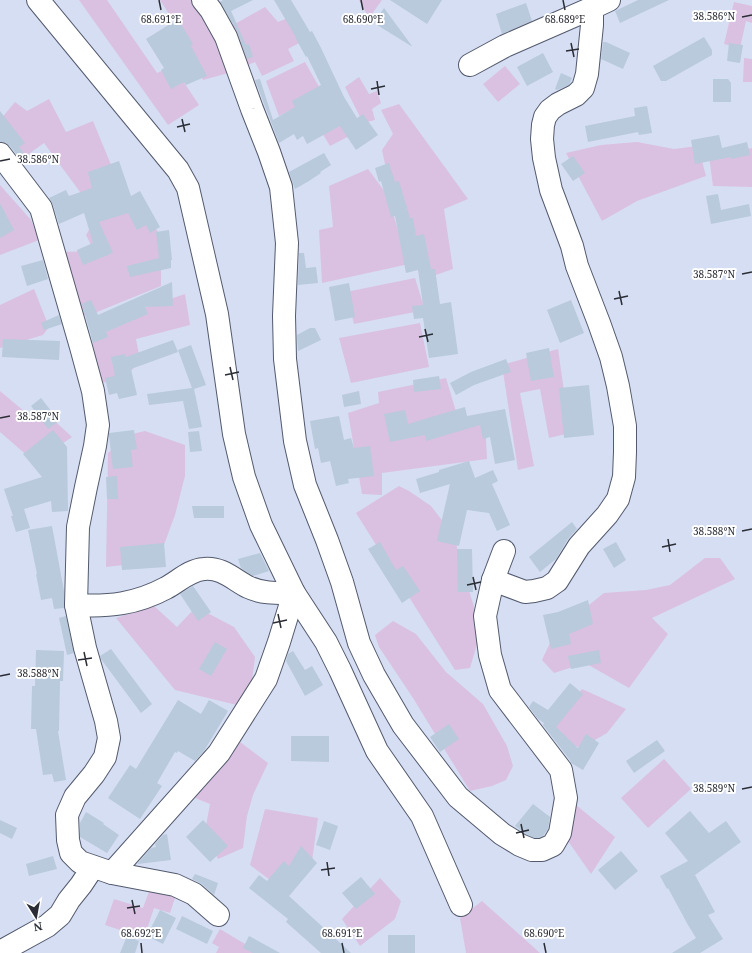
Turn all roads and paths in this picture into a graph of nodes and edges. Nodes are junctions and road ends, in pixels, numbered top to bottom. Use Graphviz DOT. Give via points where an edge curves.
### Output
graph roads {
  1 [pos="38,0"];
  2 [pos="203,0"];
  3 [pos="601,4"];
  4 [pos="470,65"];
  5 [pos="0,154"];
  6 [pos="504,551"];
  7 [pos="492,580"];
  8 [pos="294,593"];
  9 [pos="76,605"];
  10 [pos="102,870"];
  11 [pos="461,905"];
  12 [pos="218,915"];
  13 [pos="0,952"];
  1 -- 8 [label="lane" via="178,170 188,188 217,314 234,434 244,477 261,525"];
  2 -- 7 [label="lane" via="226,37 281,187 287,243 285,359 295,441 305,485 342,582 359,643 403,725 458,798 502,834 532,850 542,850 553,845 560,833 565,791 561,770 500,690 490,655 485,616"];
  3 -- 4 [label="lane" via="505,46"];
  3 -- 7 [label="lane" via="592,25 583,88 545,116 542,139 551,190 611,357 625,426 624,477 618,499 580,546 557,581 547,588 525,592"];
  5 -- 9 [label="lane" via="41,208 81,347 98,425 78,527"];
  6 -- 7 [label="lane"];
  8 -- 9 [label="lane" via="266,593 249,588 226,574 204,569 139,600 97,606"];
  8 -- 10 [label="lane" via="280,642 266,678 219,753"];
  8 -- 11 [label="lane" via="326,642 377,751 422,816"];
  9 -- 10 [label="lane" via="109,738 105,757 75,797 68,814 68,840 71,853 80,862"];
  10 -- 12 [label="lane" via="175,885 194,894"];
  10 -- 13 [label="lane" via="81,885 60,914 47,926"];
}
